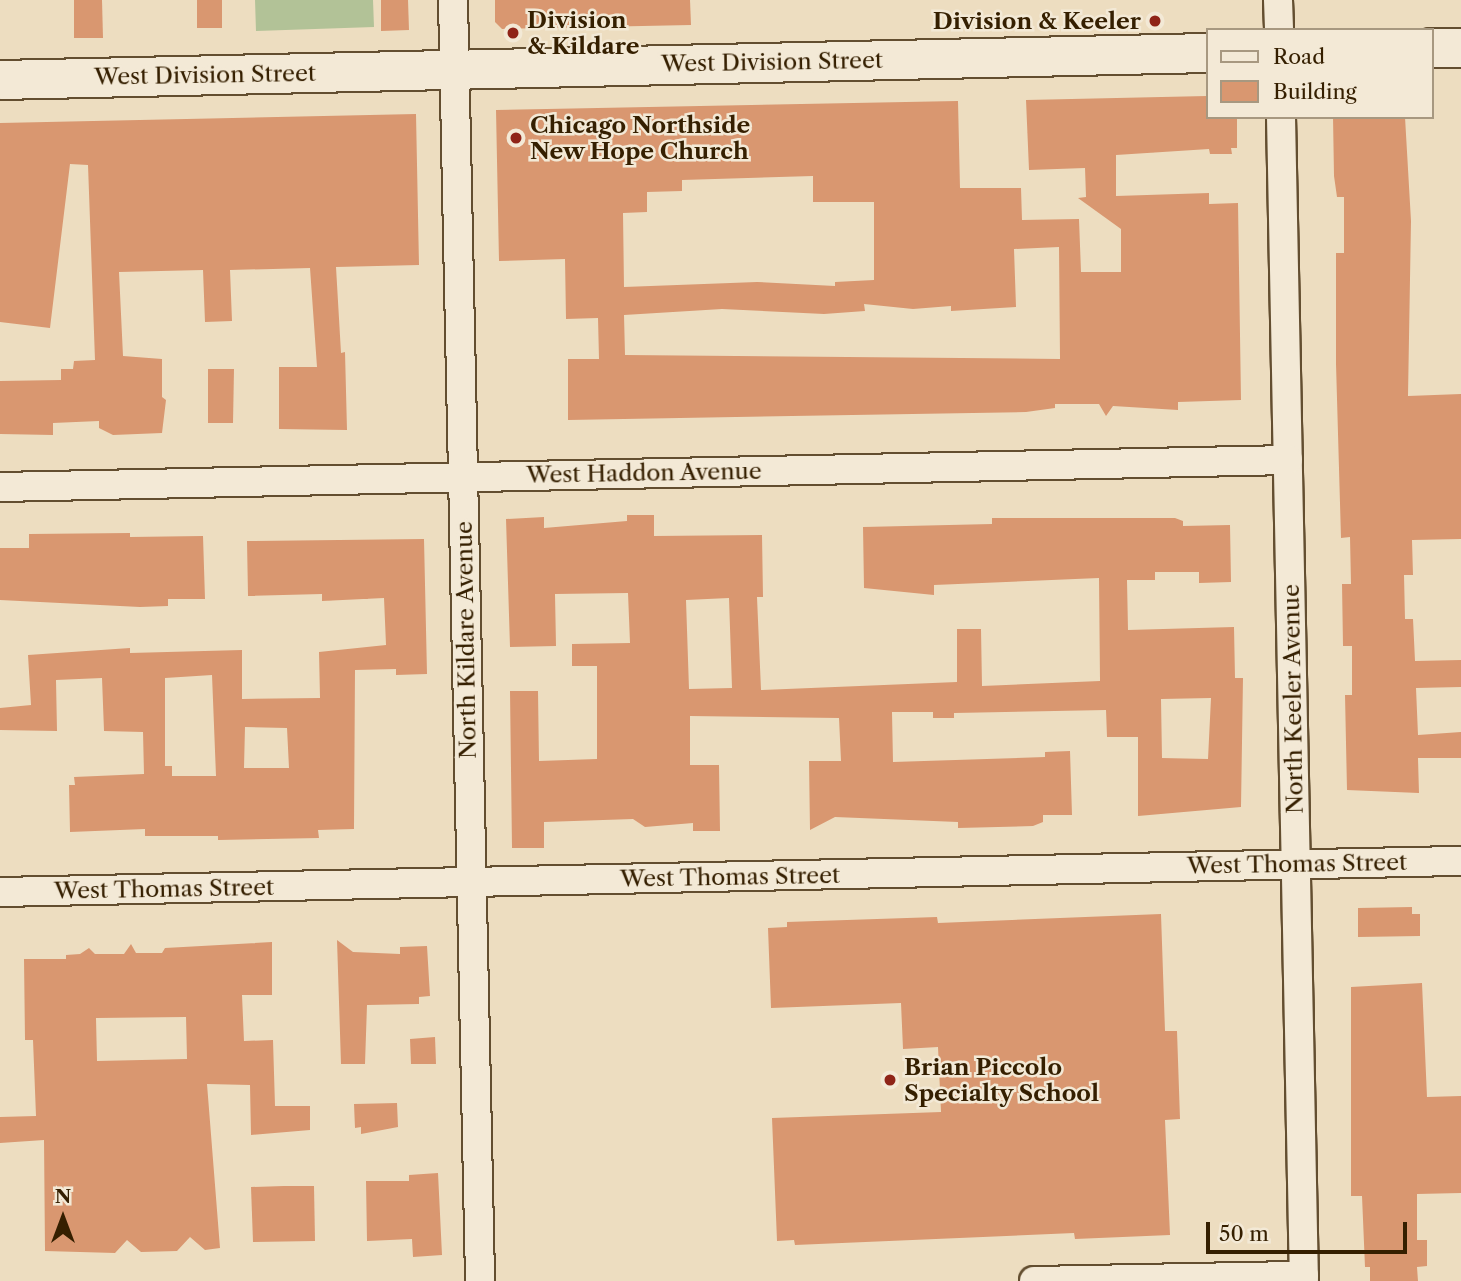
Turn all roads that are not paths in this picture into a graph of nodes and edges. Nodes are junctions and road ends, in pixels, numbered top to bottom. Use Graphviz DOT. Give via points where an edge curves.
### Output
graph roads {
  1 [pos="453,0"];
  2 [pos="1278,0"];
  3 [pos="1279,28"];
  4 [pos="1433,48"];
  5 [pos="1461,48"];
  6 [pos="1206,52"];
  7 [pos="455,70"];
  8 [pos="0,80"];
  9 [pos="1281,119"];
  10 [pos="1288,460"];
  11 [pos="463,477"];
  12 [pos="0,487"];
  13 [pos="1461,861"];
  14 [pos="1296,864"];
  15 [pos="471,882"];
  16 [pos="0,892"];
  17 [pos="1304,1278"];
  18 [pos="480,1281"];
  19 [pos="1034,1281"];
  1 -- 7 [label="street, North Kildare Avenue"];
  2 -- 3 [label="street"];
  4 -- 5 [label="main road"];
  6 -- 7 [label="main road, West Division Street"];
  7 -- 8 [label="main road, West Division Street"];
  7 -- 11 [label="street, North Kildare Avenue"];
  9 -- 10 [label="street, North Keeler Avenue"];
  10 -- 11 [label="street, West Haddon Avenue"];
  10 -- 14 [label="street, North Keeler Avenue"];
  11 -- 12 [label="street, West Haddon Avenue"];
  11 -- 15 [label="street, North Kildare Avenue"];
  13 -- 14 [label="street, West Thomas Street"];
  14 -- 15 [label="street, West Thomas Street"];
  14 -- 17 [label="street, North Keeler Avenue"];
  15 -- 16 [label="street, West Thomas Street"];
  15 -- 18 [label="street, North Kildare Avenue"];
  17 -- 19 [label="street"];
}
